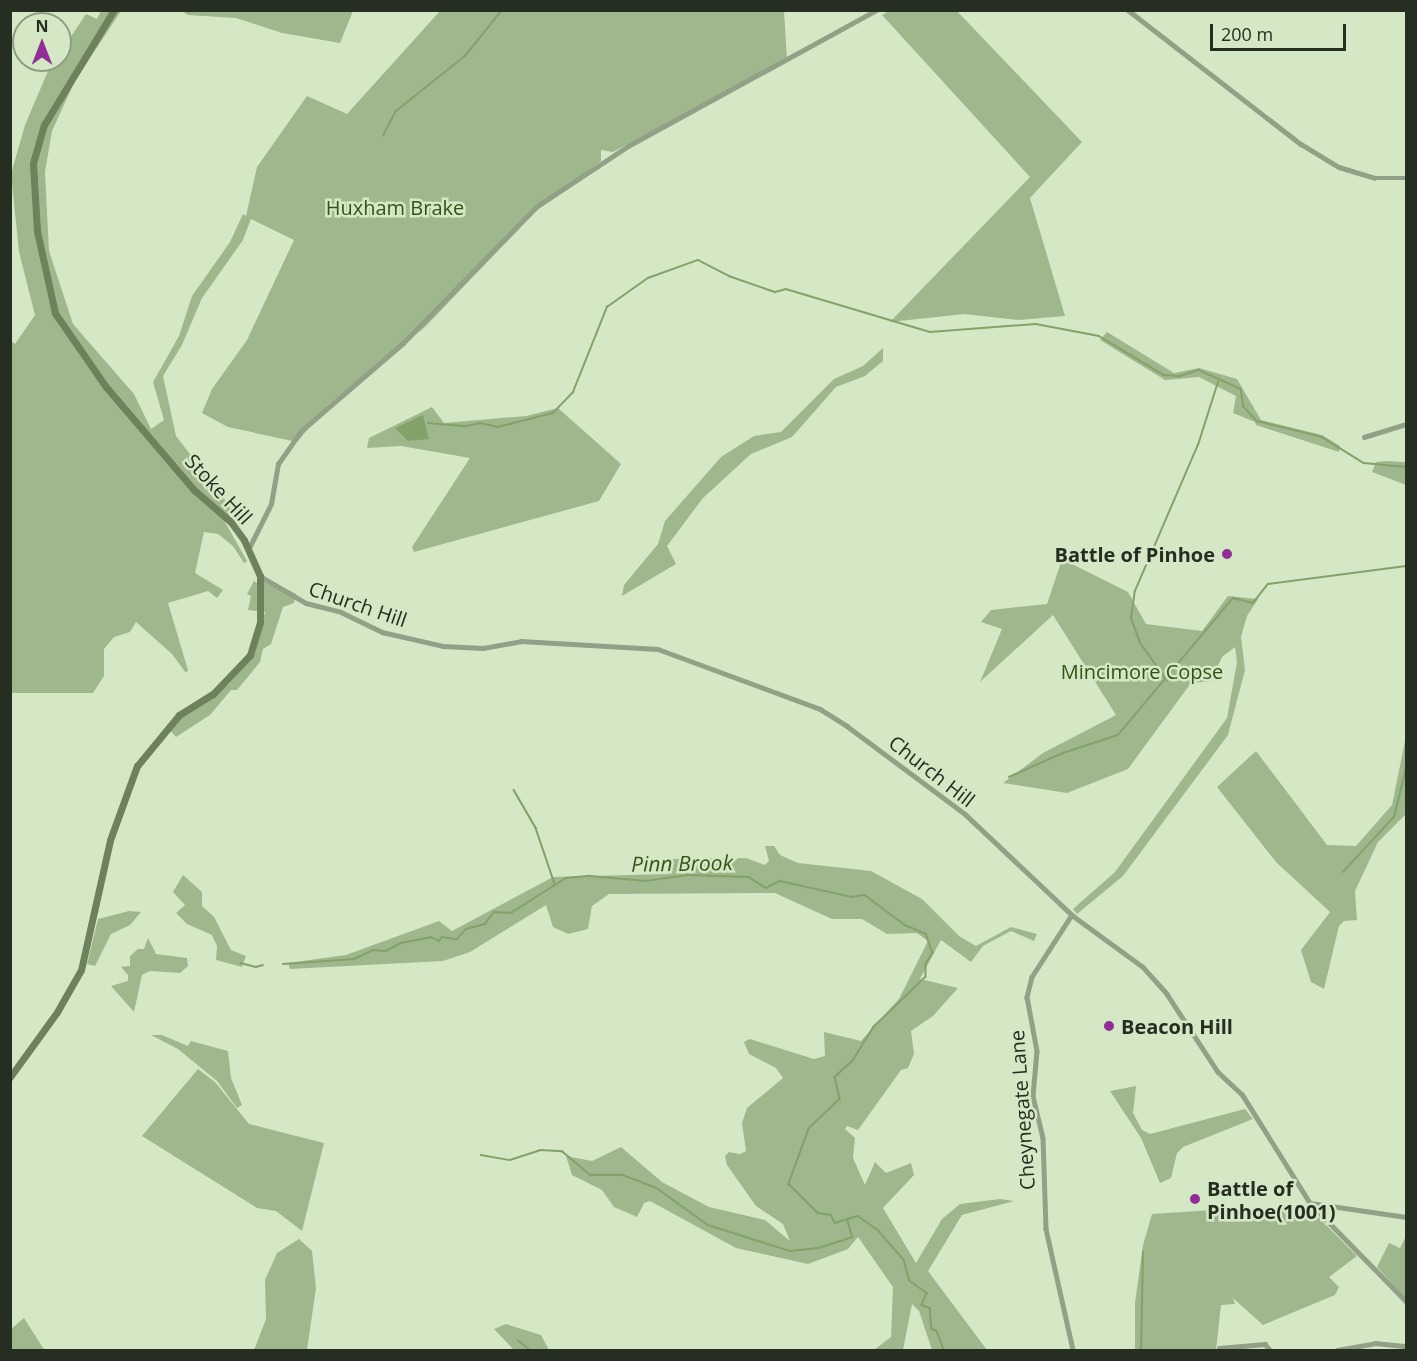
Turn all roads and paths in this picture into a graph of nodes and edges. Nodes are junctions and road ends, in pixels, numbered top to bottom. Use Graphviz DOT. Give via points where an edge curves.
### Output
graph roads {
  1 [pos="114,10"];
  2 [pos="876,10"];
  3 [pos="1128,10"];
  4 [pos="1407,178"];
  5 [pos="1407,424"];
  6 [pos="1364,437"];
  7 [pos="248,540"];
  8 [pos="260,576"];
  9 [pos="1072,915"];
  10 [pos="10,1077"];
  11 [pos="1310,1203"];
  12 [pos="1407,1217"];
  13 [pos="1407,1301"];
  14 [pos="1407,1346"];
  15 [pos="1219,1348"];
  16 [pos="1072,1350"];
  17 [pos="1270,1350"];
  18 [pos="1337,1350"];
  1 -- 7 [label="street, Stoke Hill" via="44,125 33,163 37,231 55,313 106,387 194,490"];
  2 -- 7 [label="street" via="628,146 536,207 403,343 300,432 278,464 271,504"];
  3 -- 4 [label="street" via="1301,144 1374,178"];
  5 -- 6 [label="street"];
  7 -- 8 [label="street, Stoke Hill" via="248,551"];
  8 -- 9 [label="street, Church Hill" via="306,603 340,612 397,636 465,648 521,641 658,649 820,709 964,814"];
  8 -- 10 [label="street, Stoke Hill" via="262,609 255,646 213,694 169,725 137,766 110,840 81,970 57,1012"];
  9 -- 11 [label="street, Church Hill" via="1155,980 1218,1072 1242,1094"];
  9 -- 16 [label="street, Cheynegate Lane" via="1032,977 1027,996 1037,1051 1033,1096 1044,1147 1046,1229"];
  11 -- 12 [label="street"];
  11 -- 13 [label="street, Church Hill"];
  14 -- 18 [label="street" via="1374,1343"];
  15 -- 17 [label="street" via="1265,1344"];
}
